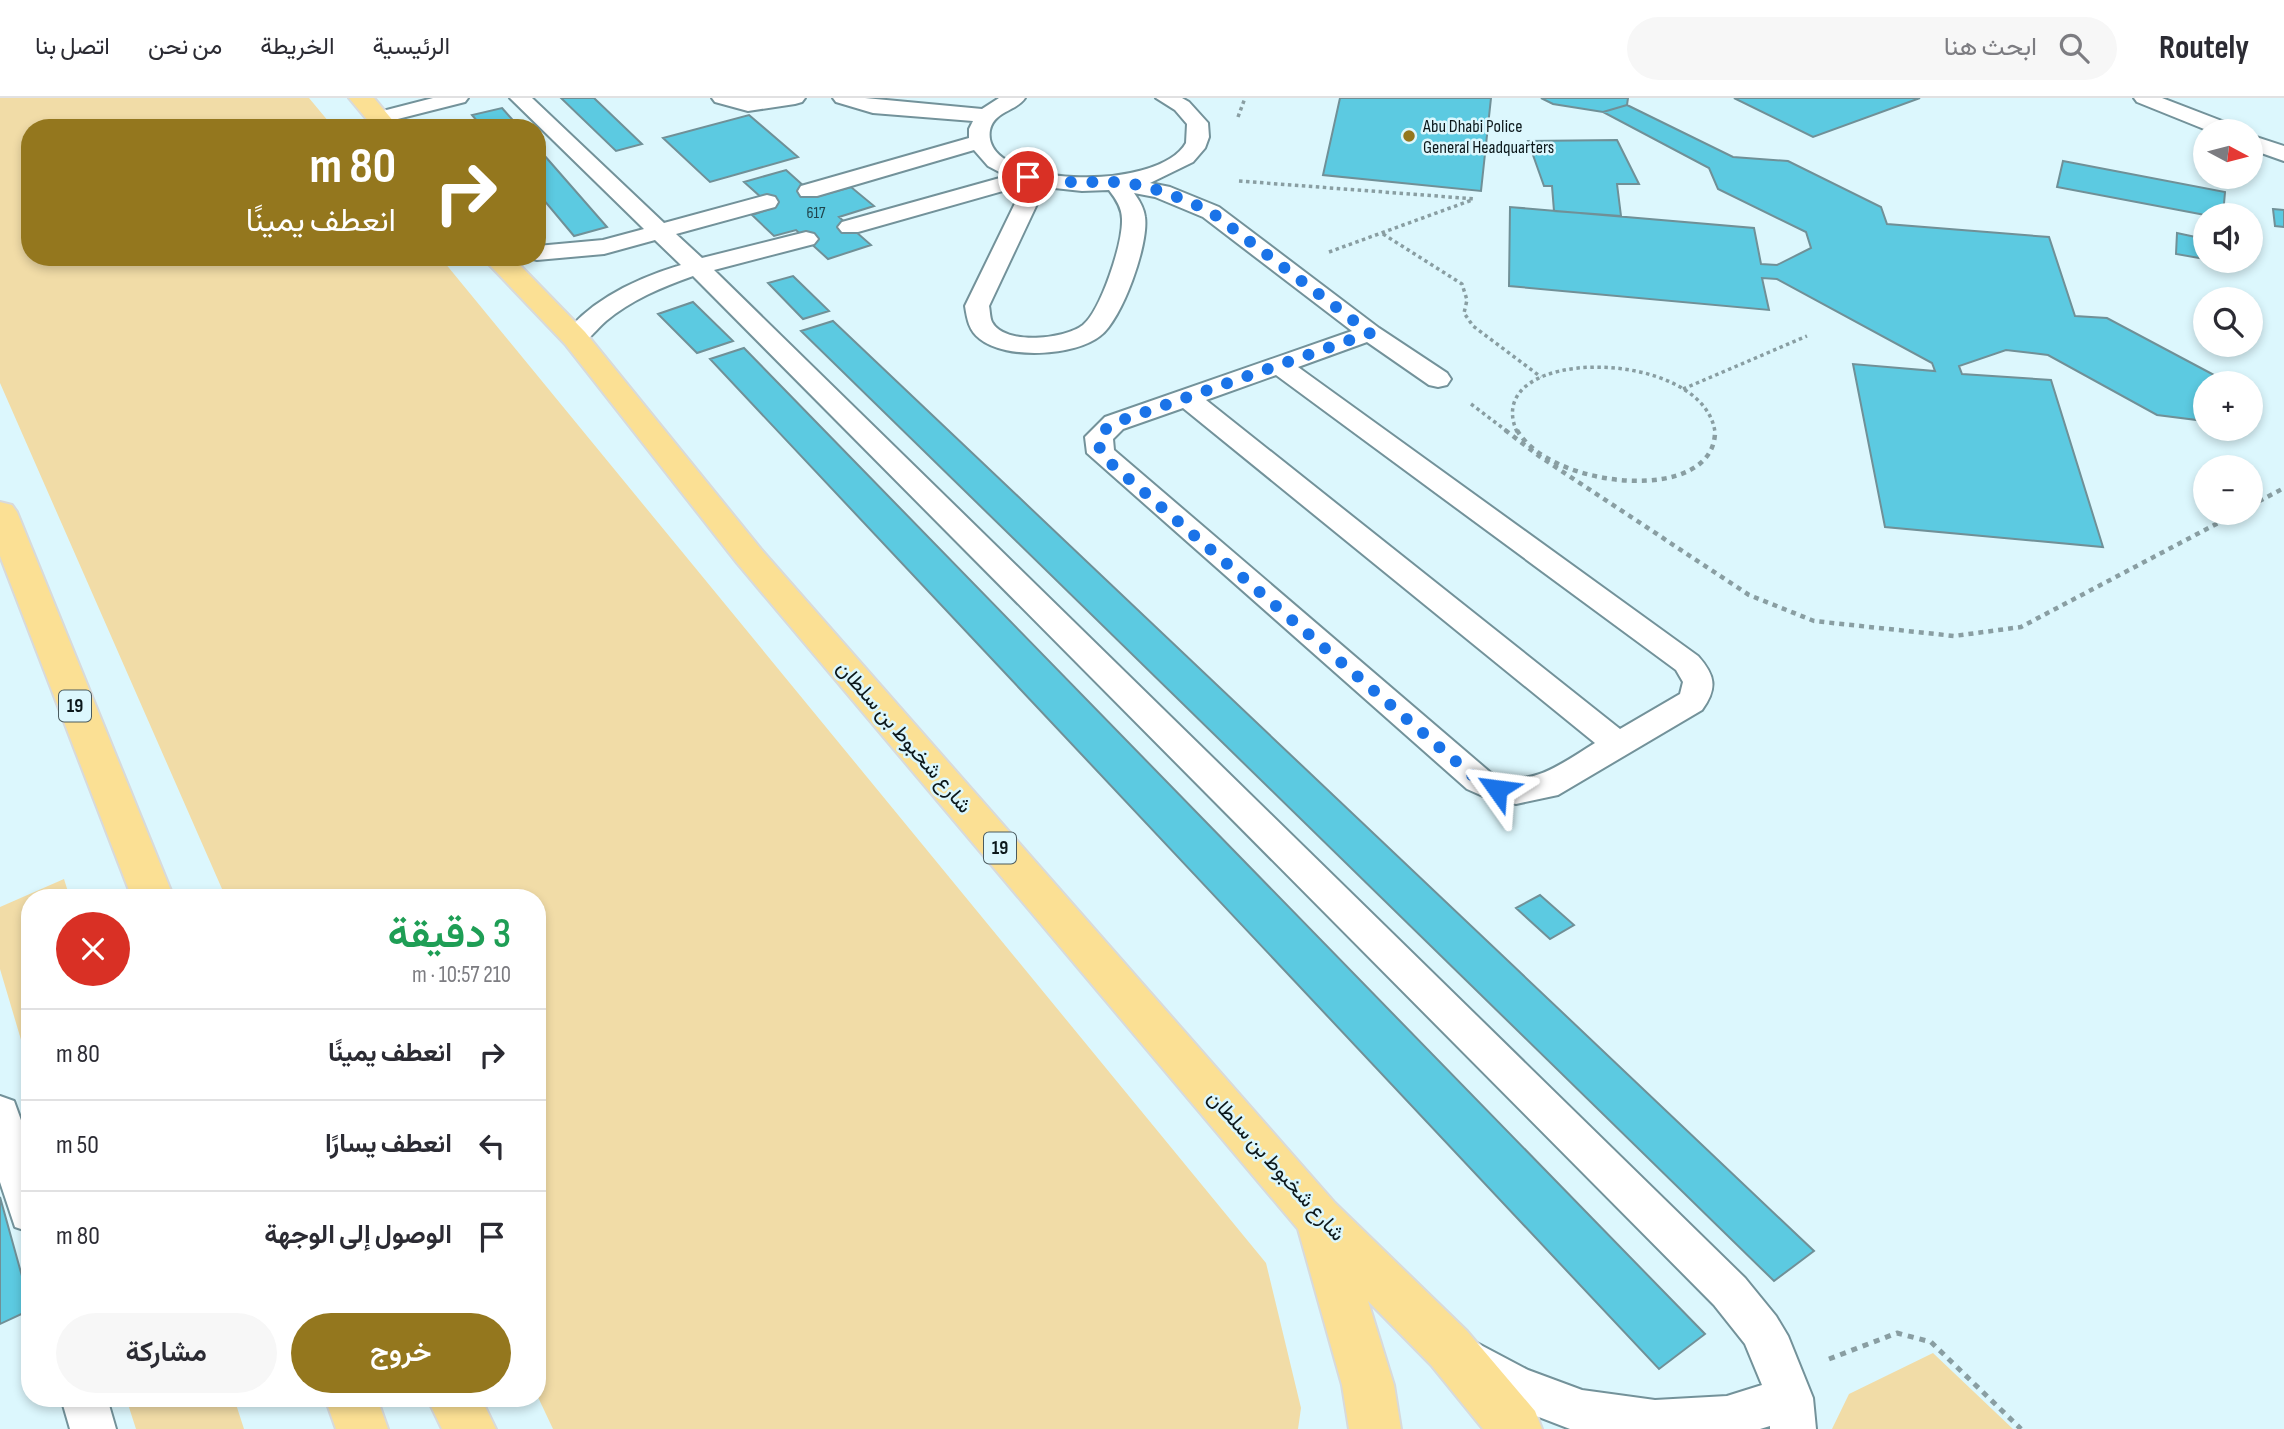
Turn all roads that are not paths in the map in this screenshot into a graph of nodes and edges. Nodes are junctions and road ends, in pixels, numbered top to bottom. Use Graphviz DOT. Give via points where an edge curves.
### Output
graph roads {
  1 [pos="361,98"];
  2 [pos="458,98"];
  3 [pos="520,98"];
  4 [pos="722,98"];
  5 [pos="795,98"];
  6 [pos="843,98"];
  7 [pos="1015,98"];
  8 [pos="1166,98"];
  9 [pos="2144,98"];
  10 [pos="987,116"];
  11 [pos="379,119"];
  12 [pos="395,119"];
  13 [pos="542,119"];
  14 [pos="2197,119"];
  15 [pos="546,123"];
  16 [pos="979,142"];
  17 [pos="2263,146"];
  18 [pos="2284,154"];
  19 [pos="1183,160"];
  20 [pos="1033,178"];
  21 [pos="1115,182"];
  22 [pos="809,191"];
  23 [pos="767,202"];
  24 [pos="1211,212"];
  25 [pos="849,227"];
  26 [pos="661,233"];
  27 [pos="806,239"];
  28 [pos="546,252"];
  29 [pos="505,266"];
  30 [pos="698,268"];
  31 [pos="1370,333"];
  32 [pos="575,338"];
  33 [pos="1279,365"];
  34 [pos="1438,379"];
  35 [pos="1186,397"];
  36 [pos="0,512"];
  37 [pos="1619,745"];
  38 [pos="149,889"];
  39 [pos="0,1113"];
  40 [pos="21,1184"];
  41 [pos="1318,1218"];
  42 [pos="1449,1348"];
  43 [pos="87,1407"];
  44 [pos="354,1407"];
  45 [pos="458,1407"];
  46 [pos="1792,1414"];
  47 [pos="93,1429"];
  48 [pos="362,1429"];
  49 [pos="470,1429"];
  50 [pos="1375,1429"];
  51 [pos="1516,1429"];
  1 -- 11 [label="main road"];
  2 -- 12 [label="lane"];
  3 -- 13 [label="lane"];
  4 -- 5 [label="lane" via="748,105"];
  6 -- 10 [label="lane" via="873,107"];
  7 -- 10 [label="lane"];
  8 -- 19 [label="lane" via="1182,106 1198,123 1198,142"];
  9 -- 14 [label="lane"];
  10 -- 16 [label="lane" via="979,129"];
  15 -- 26 [label="lane"];
  16 -- 20 [label="lane" via="995,162"];
  16 -- 22 [label="lane"];
  17 -- 18 [label="lane"];
  19 -- 21 [label="lane" via="1155,174"];
  19 -- 24 [label="lane"];
  20 -- 21 [label="lane"];
  20 -- 21 [label="lane" via="976,306 975,318 1000,340 1023,345 1072,341 1103,320 1133,231 1130,206"];
  20 -- 25 [label="lane"];
  21 -- 24 [label="lane" via="1162,192"];
  23 -- 26 [label="lane"];
  24 -- 31 [label="lane"];
  26 -- 28 [label="lane" via="604,247"];
  26 -- 30 [label="lane"];
  27 -- 30 [label="lane"];
  29 -- 32 [label="main road, شارع شخبوط بن سلطان / 19"];
  30 -- 32 [label="lane" via="624,296 587,323"];
  30 -- 46 [label="lane" via="1735,1294 1771,1345"];
  31 -- 33 [label="lane"];
  31 -- 34 [label="lane"];
  32 -- 41 [label="main road, شارع شخبوط بن سلطان / 19" via="749,556"];
  33 -- 35 [label="lane"];
  33 -- 37 [label="lane" via="1695,673 1700,683 1691,702"];
  35 -- 37 [label="lane"];
  35 -- 37 [label="lane" via="1105,429 1099,437 1101,453 1479,781 1516,792 1546,788"];
  36 -- 38 [label="main road, 19"];
  39 -- 40 [label="lane"];
  41 -- 42 [label="main road, شارع شخبوط بن سلطان / 19"];
  41 -- 50 [label="main road" via="1368,1385"];
  42 -- 46 [label="lane" via="1513,1386 1583,1412 1655,1422"];
  42 -- 51 [label="main road, شارع شخبوط بن سلطان / 19"];
  43 -- 47 [label="lane"];
  44 -- 48 [label="main road"];
  45 -- 49 [label="main road"];
}
